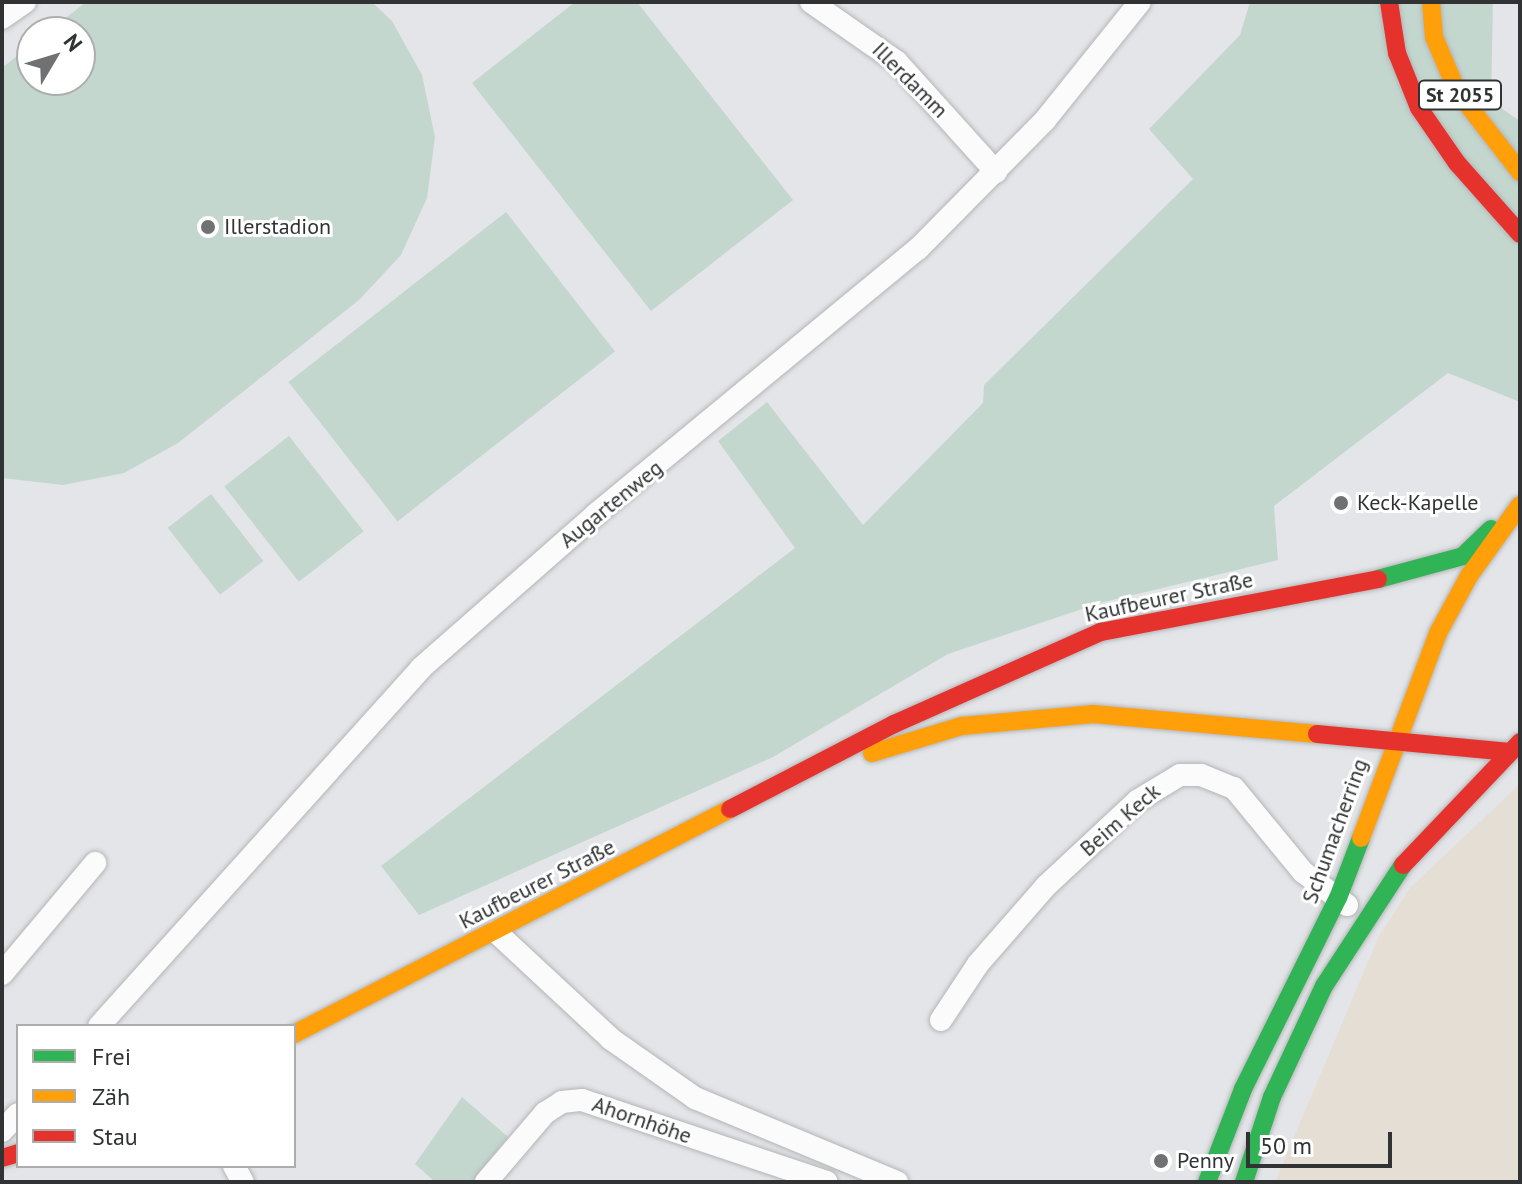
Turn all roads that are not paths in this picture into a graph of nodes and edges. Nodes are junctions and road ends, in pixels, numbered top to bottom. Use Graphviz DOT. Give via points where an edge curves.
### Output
graph roads {
  1 [pos="25,2"];
  2 [pos="811,2"];
  3 [pos="1140,2"];
  4 [pos="1389,2"];
  5 [pos="1431,2"];
  6 [pos="2,18"];
  7 [pos="996,172"];
  8 [pos="1520,172"];
  9 [pos="1520,234"];
  10 [pos="1515,511"];
  11 [pos="1393,742"];
  12 [pos="1515,747"];
  13 [pos="801,777"];
  14 [pos="95,863"];
  15 [pos="1338,898"];
  16 [pos="1364,918"];
  17 [pos="496,932"];
  18 [pos="2,974"];
  19 [pos="941,1020"];
  20 [pos="101,1024"];
  21 [pos="296,1033"];
  22 [pos="16,1116"];
  23 [pos="2,1131"];
  24 [pos="486,1182"];
  25 [pos="827,1182"];
  26 [pos="897,1182"];
  27 [pos="1207,1182"];
  28 [pos="1244,1182"];
  1 -- 6 [label="street"];
  2 -- 7 [label="street, Illerdamm" via="897,62"];
  3 -- 7 [label="street, Augartenweg"];
  4 -- 9 [label="street, St 2055" via="1397,53 1419,108 1475,186"];
  5 -- 8 [label="street, St 2055" via="1434,37 1457,91"];
  7 -- 20 [label="street, Augartenweg" via="918,249 462,629"];
  10 -- 11 [label="street, Schumacherring" via="1438,633"];
  10 -- 13 [label="street, Kaufbeurer Straße" via="1463,556 1430,569 1101,632 894,724"];
  11 -- 12 [label="street, Kaufbeurer Straße"];
  11 -- 13 [label="street, Kaufbeurer Straße" via="1166,717 1025,717 962,726"];
  11 -- 15 [label="street, Schumacherring"];
  12 -- 16 [label="street" via="1394,874"];
  13 -- 17 [label="street, Kaufbeurer Straße"];
  14 -- 18 [label="street"];
  15 -- 16 [label="street, Beim Keck"];
  15 -- 19 [label="street, Beim Keck" via="1303,872 1234,788 1201,775 1180,775 1137,801 1046,886 978,964"];
  15 -- 27 [label="street, Schumacherring" via="1243,1089"];
  16 -- 28 [label="street" via="1324,986 1272,1097"];
  17 -- 21 [label="street, Kaufbeurer Straße"];
  17 -- 26 [label="street" via="611,1039 695,1098"];
  22 -- 23 [label="street"];
  24 -- 25 [label="street, Ahornhöhe" via="545,1113 562,1102 582,1100"];
}
